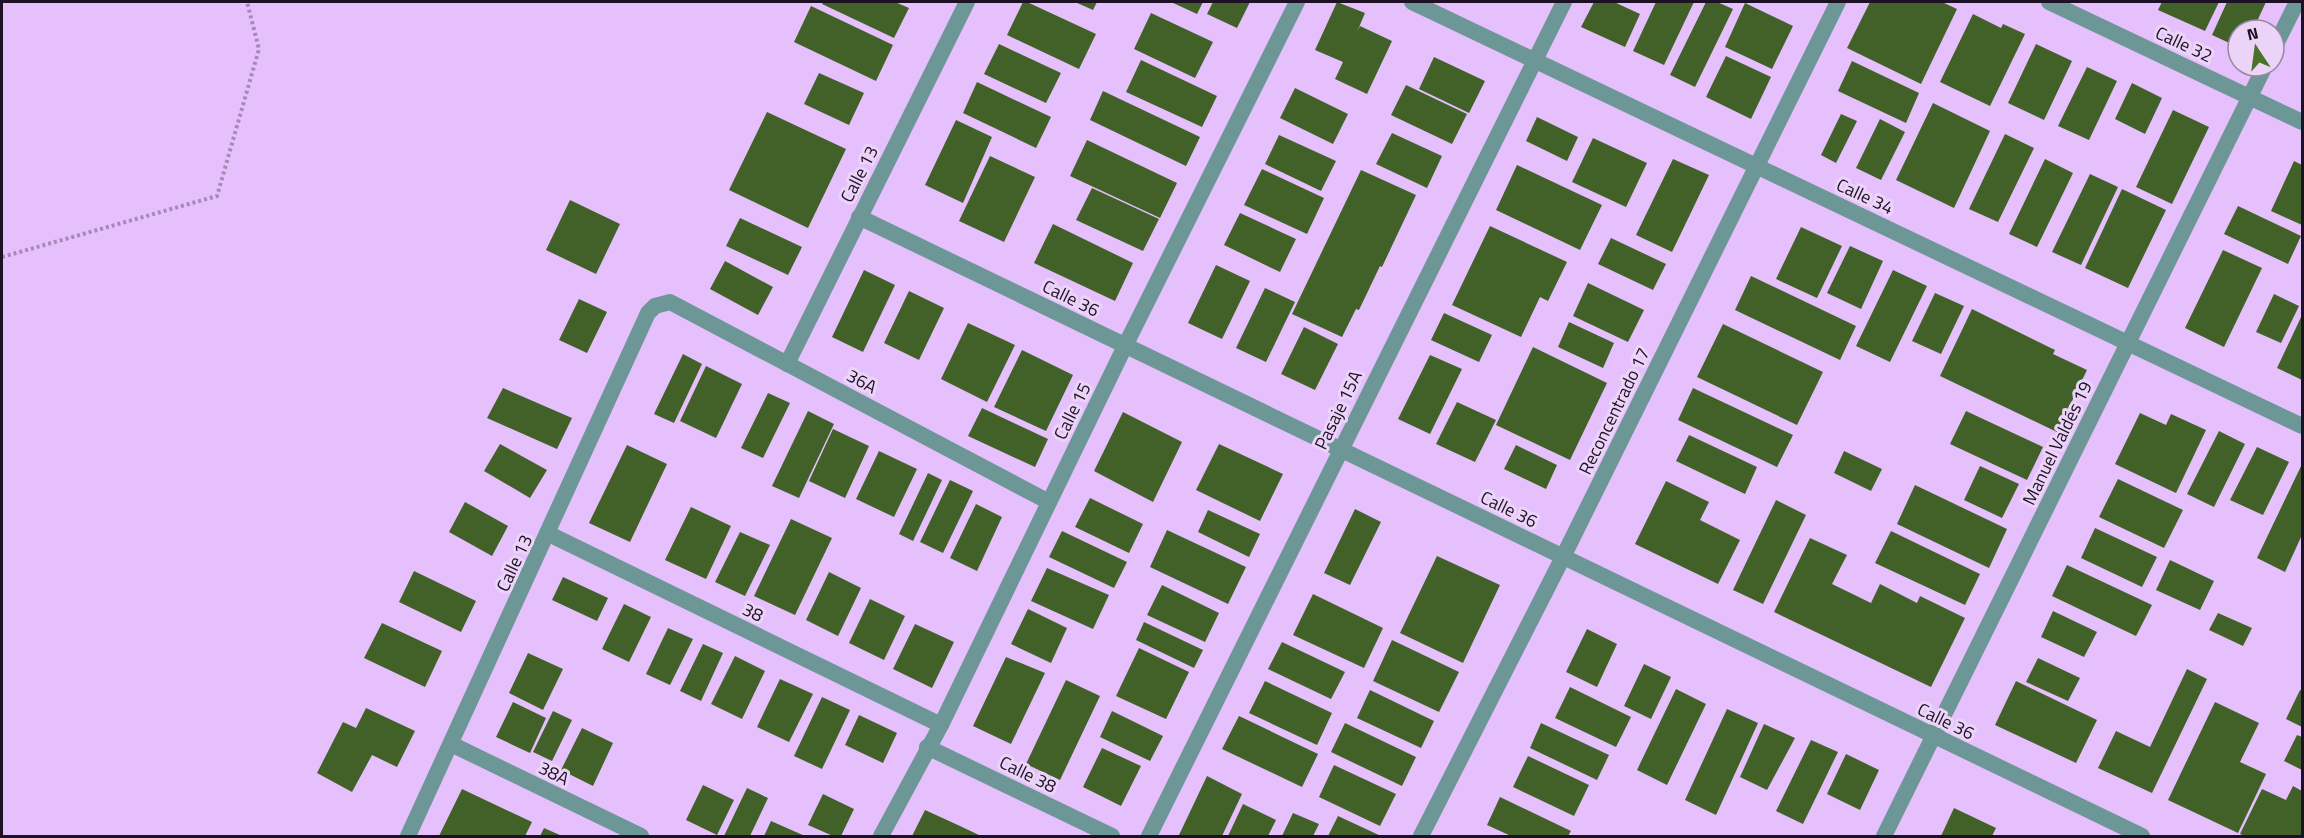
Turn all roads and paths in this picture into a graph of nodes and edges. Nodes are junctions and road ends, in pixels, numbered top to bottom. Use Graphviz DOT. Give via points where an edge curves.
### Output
graph roads {
  1 [pos="247,2"];
  2 [pos="967,2"];
  3 [pos="1297,2"];
  4 [pos="1412,2"];
  5 [pos="1564,2"];
  6 [pos="1838,2"];
  7 [pos="2049,2"];
  8 [pos="2297,2"];
  9 [pos="2286,24"];
  10 [pos="1534,60"];
  11 [pos="2259,78"];
  12 [pos="2250,97"];
  13 [pos="2302,122"];
  14 [pos="1758,166"];
  15 [pos="859,217"];
  16 [pos="2,257"];
  17 [pos="655,306"];
  18 [pos="2128,343"];
  19 [pos="1125,346"];
  20 [pos="787,364"];
  21 [pos="2302,426"];
  22 [pos="1340,449"];
  23 [pos="1049,502"];
  24 [pos="549,534"];
  25 [pos="1563,557"];
  26 [pos="941,725"];
  27 [pos="1934,736"];
  28 [pos="451,744"];
  29 [pos="927,747"];
  30 [pos="408,837"];
  31 [pos="641,837"];
  32 [pos="881,837"];
  33 [pos="1113,837"];
  34 [pos="1149,837"];
  35 [pos="1421,837"];
  36 [pos="1884,837"];
  37 [pos="2142,837"];
  1 -- 16 [label="path" via="259,49 217,196"];
  2 -- 15 [label="street, Calle 13"];
  3 -- 19 [label="street, Calle 15"];
  4 -- 10 [label="street, Calle 34"];
  5 -- 10 [label="street, Pasaje 15A"];
  6 -- 14 [label="street, Reconcentrado 17"];
  7 -- 12 [label="street, Calle 32"];
  8 -- 9 [label="street"];
  10 -- 14 [label="street, Calle 34"];
  10 -- 22 [label="street, Pasaje 15A"];
  11 -- 12 [label="street, Manuel Valdés 19"];
  12 -- 13 [label="street, Calle 32"];
  12 -- 18 [label="street, Manuel Valdés 19"];
  14 -- 18 [label="street, Calle 34"];
  14 -- 25 [label="street, Reconcentrado 17"];
  15 -- 19 [label="street, Calle 36"];
  15 -- 20 [label="street, Calle 13"];
  17 -- 20 [label="street, 36A" via="670,302"];
  17 -- 24 [label="street, Calle 13" via="648,313"];
  18 -- 21 [label="street, Calle 34"];
  18 -- 27 [label="street, Manuel Valdés 19"];
  19 -- 22 [label="street, Calle 36"];
  19 -- 23 [label="street, Calle 15"];
  20 -- 23 [label="street, 36A"];
  22 -- 25 [label="street, Calle 36"];
  22 -- 34 [label="street, Pasaje 15A"];
  23 -- 26 [label="street, Calle 15"];
  24 -- 26 [label="street, 38"];
  24 -- 28 [label="street, Calle 13"];
  25 -- 27 [label="street, Calle 36"];
  25 -- 35 [label="street, Reconcentrado 17"];
  26 -- 29 [label="street, Calle 15"];
  27 -- 36 [label="street, Manuel Valdés 19"];
  27 -- 37 [label="street, Calle 36"];
  28 -- 30 [label="street, Calle 13"];
  28 -- 31 [label="street, 38A"];
  29 -- 32 [label="street, Calle 15"];
  29 -- 33 [label="street, Calle 38"];
}
